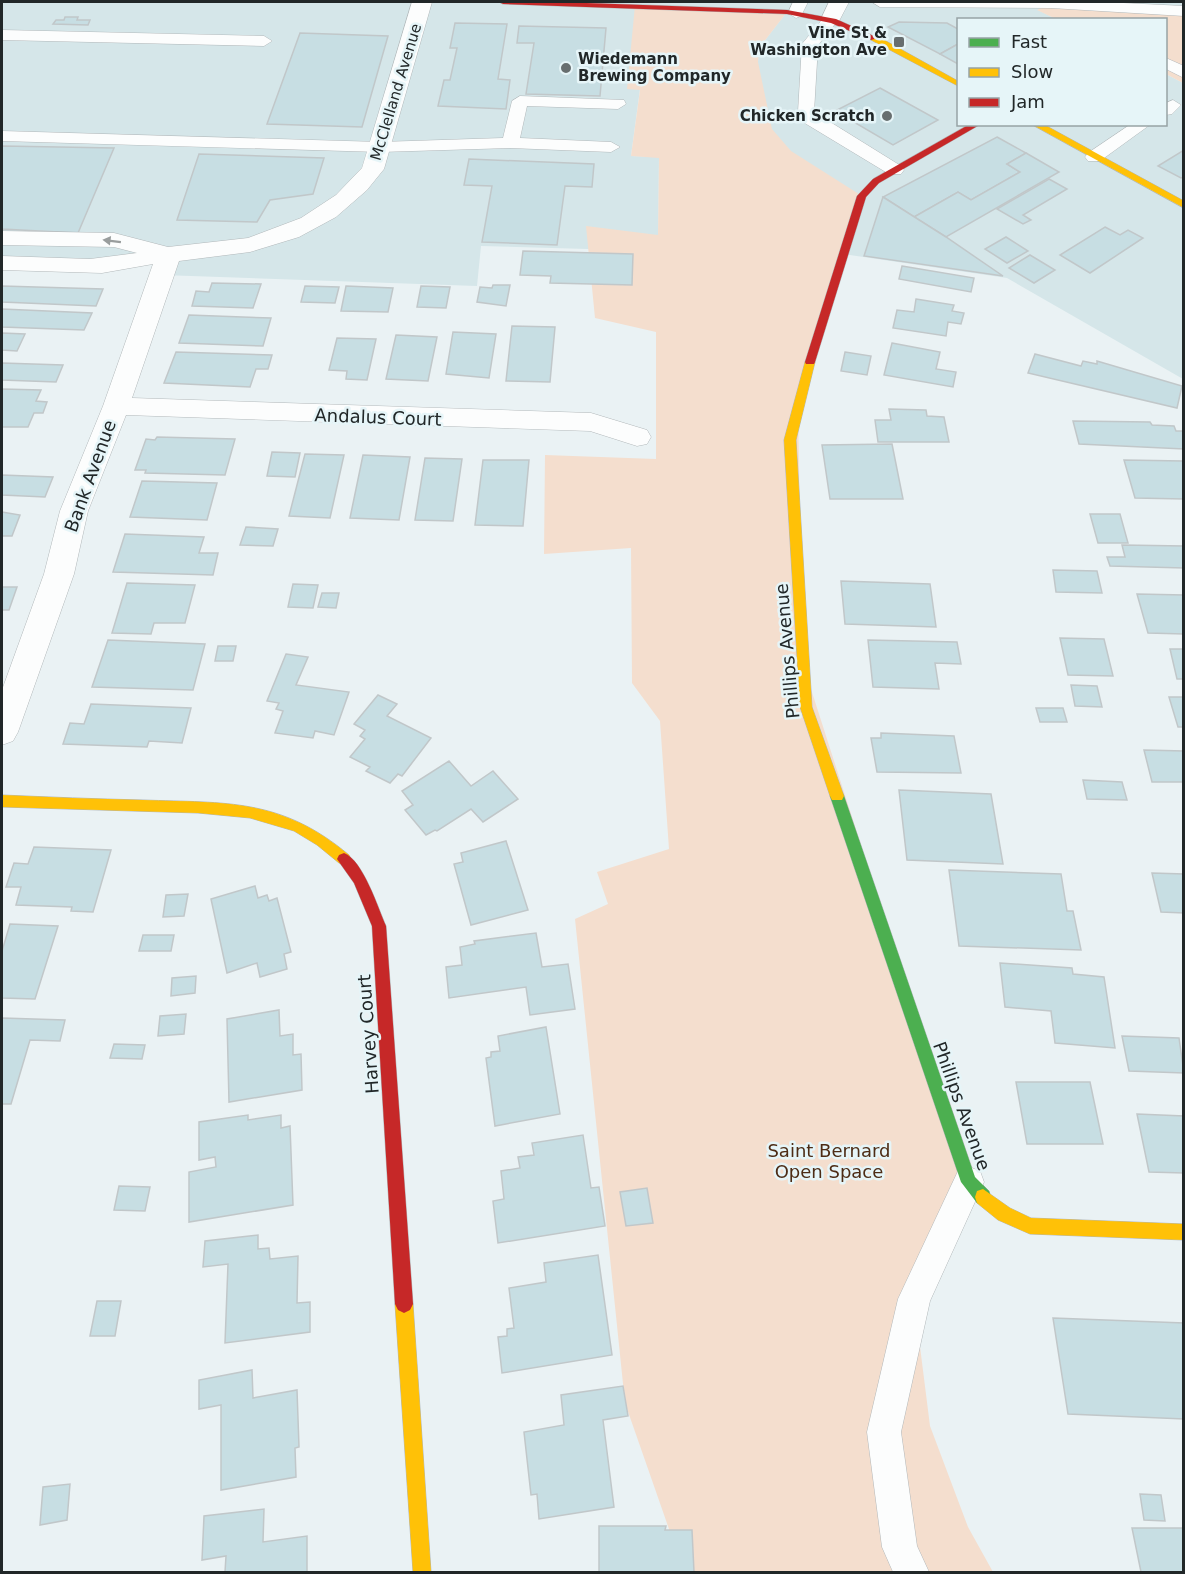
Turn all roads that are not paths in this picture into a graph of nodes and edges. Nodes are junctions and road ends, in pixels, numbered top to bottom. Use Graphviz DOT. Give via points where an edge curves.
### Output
graph roads {
  1 [pos="422,2"];
  2 [pos="503,2"];
  3 [pos="880,2"];
  4 [pos="1051,3"];
  5 [pos="798,7"];
  6 [pos="835,10"];
  7 [pos="1184,11"];
  8 [pos="1078,18"];
  9 [pos="2,35"];
  10 [pos="264,41"];
  11 [pos="1167,64"];
  12 [pos="1184,73"];
  13 [pos="957,83"];
  14 [pos="618,104"];
  15 [pos="972,126"];
  16 [pos="1039,126"];
  17 [pos="1140,126"];
  18 [pos="2,136"];
  19 [pos="510,143"];
  20 [pos="380,147"];
  21 [pos="611,147"];
  22 [pos="1094,157"];
  23 [pos="895,170"];
  24 [pos="1184,205"];
  25 [pos="2,238"];
  26 [pos="169,254"];
  27 [pos="2,263"];
  28 [pos="116,406"];
  29 [pos="637,437"];
  30 [pos="2,732"];
  31 [pos="2,801"];
  32 [pos="969,1182"];
  33 [pos="1184,1232"];
  34 [pos="422,1572"];
  35 [pos="911,1572"];
  1 -- 20 [label="street, McClelland Avenue"];
  2 -- 5 [label="street"];
  3 -- 4 [label="lane"];
  4 -- 7 [label="lane"];
  4 -- 8 [label="lane"];
  5 -- 6 [label="street"];
  6 -- 13 [label="street" via="868,34"];
  6 -- 23 [label="lane" via="810,44 806,112 809,118"];
  9 -- 10 [label="lane"];
  11 -- 12 [label="lane"];
  14 -- 19 [label="lane" via="520,101"];
  15 -- 23 [label="street, Phillips Avenue"];
  16 -- 22 [label="street"];
  17 -- 22 [label="lane"];
  18 -- 20 [label="lane"];
  19 -- 20 [label="lane"];
  19 -- 21 [label="lane"];
  20 -- 26 [label="street, McClelland Avenue" via="373,169 357,191 311,223 266,241 231,249"];
  22 -- 24 [label="street"];
  23 -- 32 [label="street, Phillips Avenue" via="876,181 862,196 798,402 790,440 802,661 806,707 817,743"];
  26 -- 25 [label="street, one-way" via="114,240"];
  26 -- 27 [label="street" via="104,266"];
  26 -- 28 [label="street, Bank Avenue"];
  28 -- 29 [label="street, Andalus Court" via="591,422"];
  28 -- 30 [label="street, Bank Avenue" via="74,511 59,574"];
  31 -- 34 [label="street, Harvey Court" via="244,809 279,816 309,830 335,849 369,895 379,926"];
  32 -- 33 [label="street, Phillips Avenue" via="991,1207 1030,1226"];
  32 -- 35 [label="lane" via="914,1299 884,1432 900,1547"];
}
